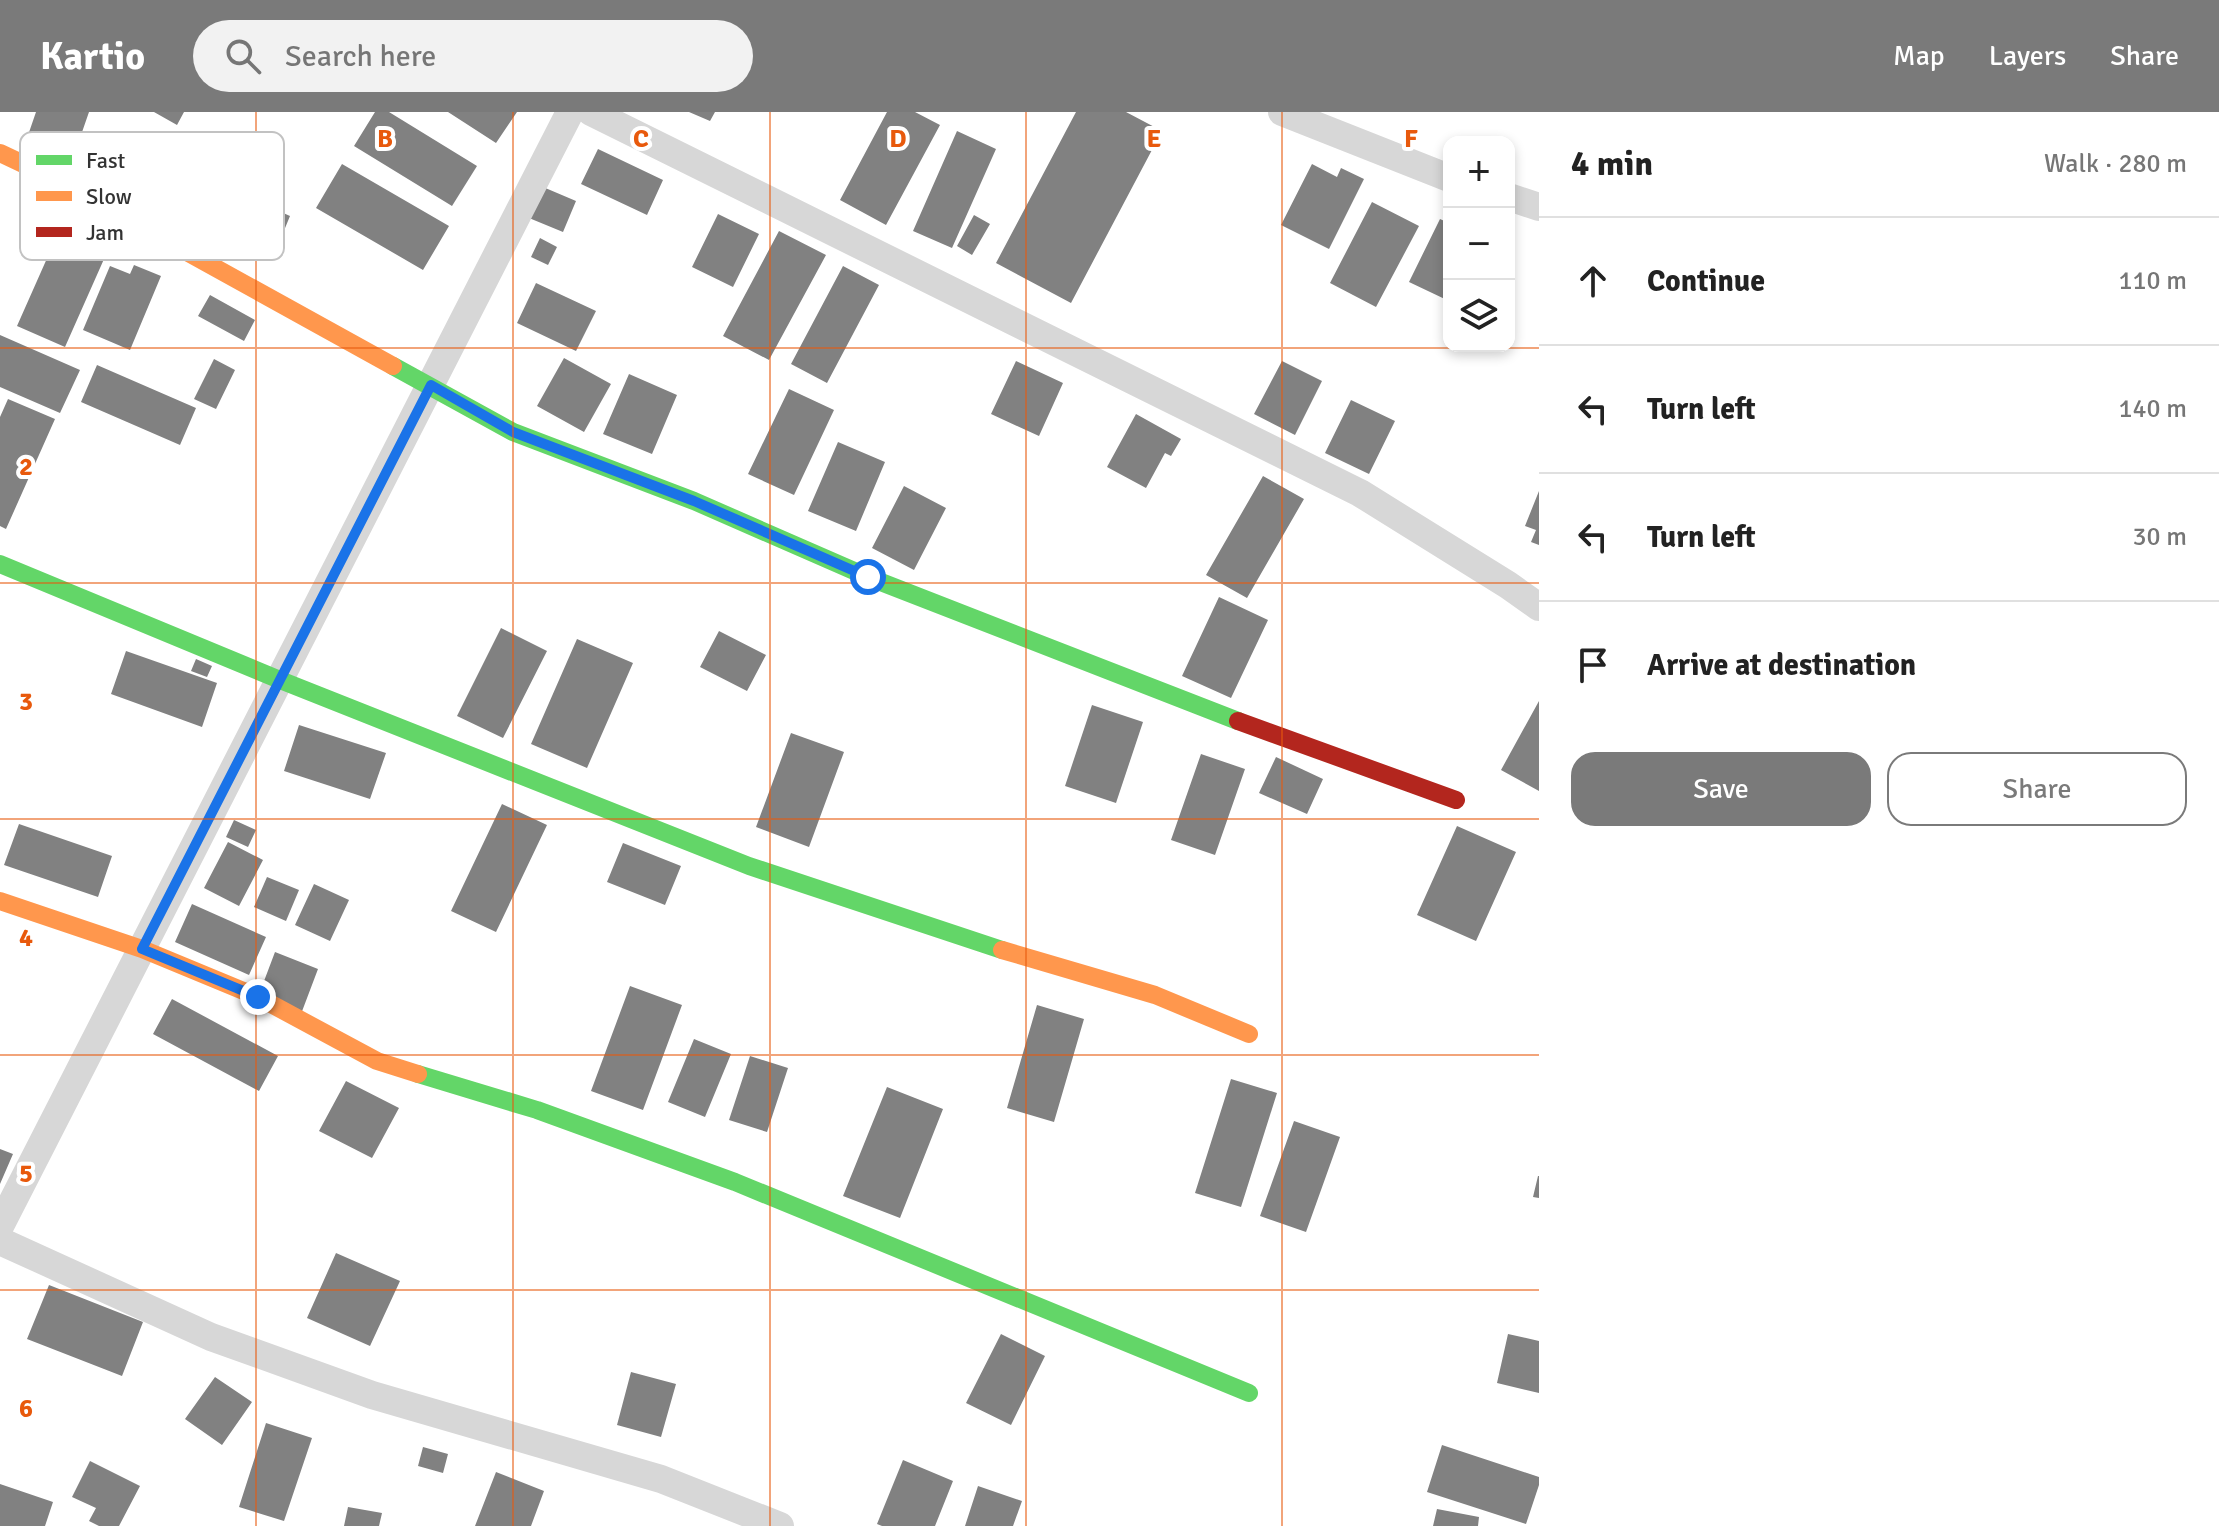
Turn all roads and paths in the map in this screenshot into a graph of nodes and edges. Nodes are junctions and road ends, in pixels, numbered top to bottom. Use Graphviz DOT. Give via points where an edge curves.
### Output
graph roads {
  1 [pos="570,112"];
  2 [pos="591,112"];
  3 [pos="1282,112"];
  4 [pos="0,153"];
  5 [pos="20,162"];
  6 [pos="1443,176"];
  7 [pos="1515,199"];
  8 [pos="1539,207"];
  9 [pos="203,260"];
  10 [pos="431,385"];
  11 [pos="0,564"];
  12 [pos="1539,607"];
  13 [pos="280,680"];
  14 [pos="1456,800"];
  15 [pos="0,901"];
  16 [pos="142,949"];
  17 [pos="1249,1034"];
  18 [pos="0,1226"];
  19 [pos="0,1241"];
  20 [pos="1249,1393"];
  21 [pos="780,1526"];
  1 -- 10 [label="street"];
  2 -- 12 [label="street" via="1360,493"];
  3 -- 6 [label="street"];
  4 -- 5 [label="street"];
  7 -- 8 [label="street"];
  9 -- 10 [label="street"];
  10 -- 13 [label="street"];
  10 -- 14 [label="street" via="513,432 694,501 868,577"];
  11 -- 13 [label="street"];
  13 -- 16 [label="street"];
  13 -- 17 [label="street" via="749,866 1155,995"];
  15 -- 16 [label="street"];
  16 -- 18 [label="street"];
  16 -- 20 [label="street" via="258,997 377,1061 537,1110 735,1182"];
  19 -- 21 [label="street" via="211,1337 372,1395 661,1479"];
}
